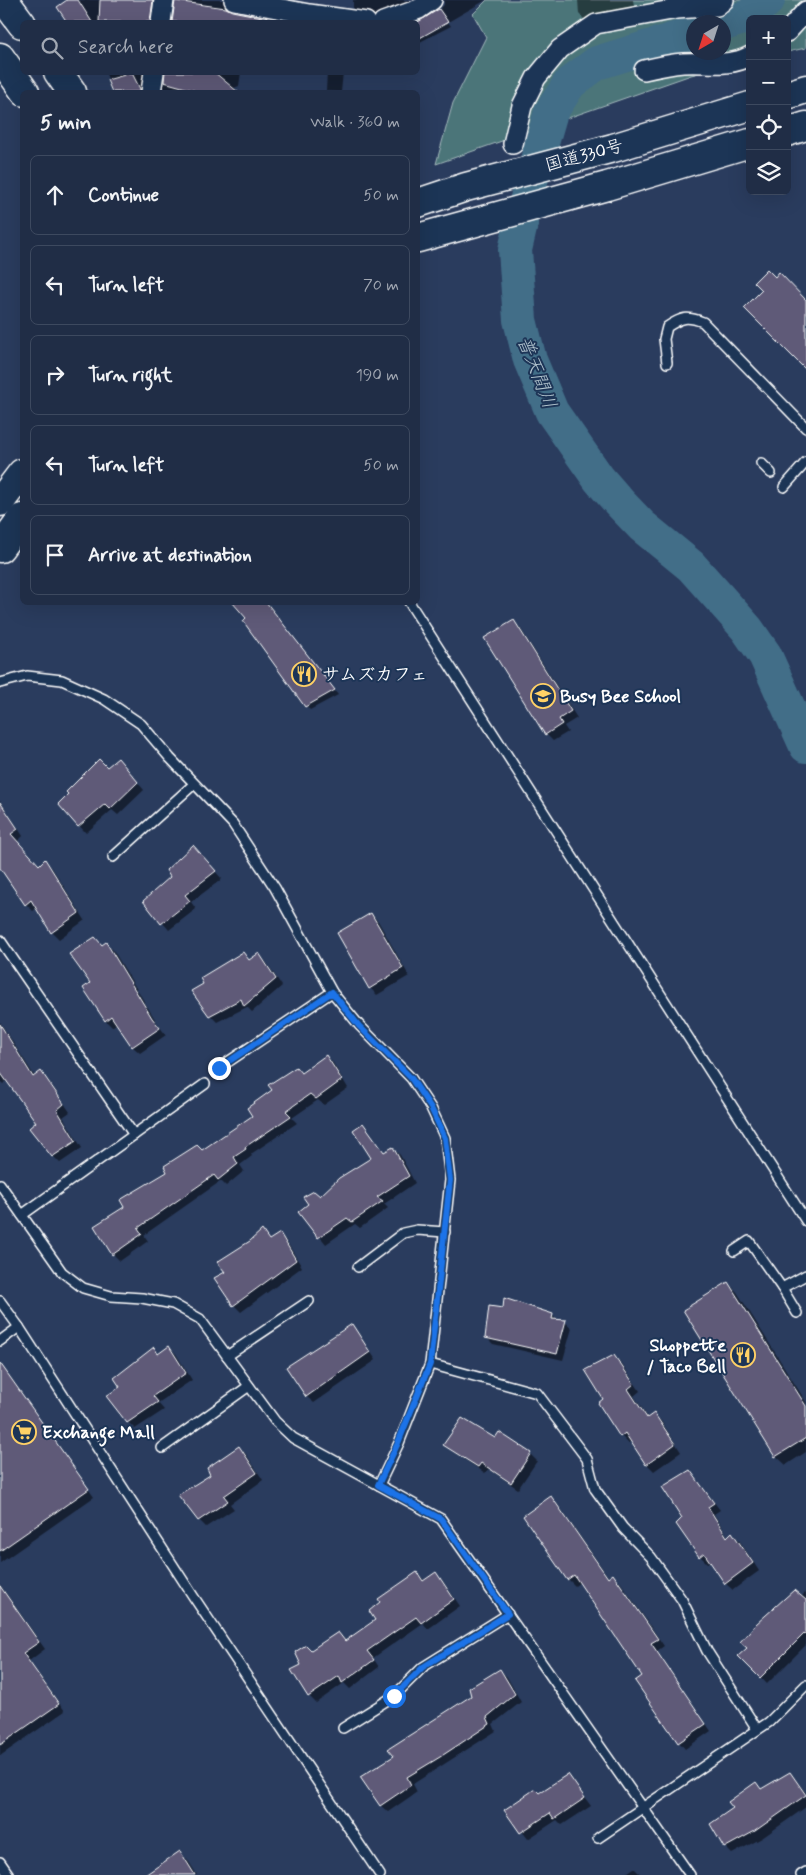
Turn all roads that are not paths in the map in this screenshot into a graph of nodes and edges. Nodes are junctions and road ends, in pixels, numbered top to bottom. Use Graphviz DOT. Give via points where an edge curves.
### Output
graph roads {
  1 [pos="4,0"];
  2 [pos="164,0"];
  3 [pos="234,0"];
  4 [pos="432,0"];
  5 [pos="724,0"];
  6 [pos="806,11"];
  7 [pos="161,20"];
  8 [pos="352,20"];
  9 [pos="389,20"];
  10 [pos="20,21"];
  11 [pos="791,28"];
  12 [pos="0,57"];
  13 [pos="746,58"];
  14 [pos="644,70"];
  15 [pos="60,75"];
  16 [pos="154,75"];
  17 [pos="806,89"];
  18 [pos="24,90"];
  19 [pos="71,90"];
  20 [pos="151,90"];
  21 [pos="791,93"];
  22 [pos="746,107"];
  23 [pos="806,126"];
  24 [pos="791,131"];
  25 [pos="513,144"];
  26 [pos="746,144"];
  27 [pos="420,201"];
  28 [pos="420,237"];
  29 [pos="667,362"];
  30 [pos="806,428"];
  31 [pos="806,462"];
  32 [pos="761,463"];
  33 [pos="770,473"];
  34 [pos="20,476"];
  35 [pos="784,487"];
  36 [pos="0,502"];
  37 [pos="20,521"];
  38 [pos="0,548"];
  39 [pos="411,605"];
  40 [pos="0,683"];
  41 [pos="194,784"];
  42 [pos="113,857"];
  43 [pos="0,940"];
  44 [pos="332,992"];
  45 [pos="219,1068"];
  46 [pos="205,1084"];
  47 [pos="134,1135"];
  48 [pos="0,1184"];
  49 [pos="22,1215"];
  50 [pos="806,1221"];
  51 [pos="445,1232"];
  52 [pos="734,1250"];
  53 [pos="358,1267"];
  54 [pos="806,1275"];
  55 [pos="782,1288"];
  56 [pos="0,1301"];
  57 [pos="309,1301"];
  58 [pos="797,1314"];
  59 [pos="19,1327"];
  60 [pos="0,1341"];
  61 [pos="227,1356"];
  62 [pos="430,1364"];
  63 [pos="249,1386"];
  64 [pos="162,1448"];
  65 [pos="378,1485"];
  66 [pos="508,1614"];
  67 [pos="806,1686"];
  68 [pos="343,1728"];
  69 [pos="757,1729"];
  70 [pos="643,1808"];
  71 [pos="598,1838"];
  72 [pos="0,1862"];
  73 [pos="806,1872"];
  74 [pos="9,1875"];
  75 [pos="380,1875"];
  76 [pos="690,1875"];
  77 [pos="801,1875"];
  1 -- 10 [label="main road"];
  2 -- 7 [label="street"];
  3 -- 8 [label="street"];
  4 -- 9 [label="street" via="419,9"];
  5 -- 25 [label="street" via="717,6 677,9 596,24 560,50 536,78 522,106"];
  6 -- 11 [label="street"];
  12 -- 18 [label="main road"];
  13 -- 14 [label="street"];
  15 -- 19 [label="main road"];
  16 -- 20 [label="street"];
  17 -- 21 [label="main road"];
  22 -- 27 [label="main road, 国道330号"];
  23 -- 24 [label="main road"];
  26 -- 28 [label="main road, 国道330号"];
  29 -- 30 [label="lane" via="664,339 667,327 676,320 689,317 703,322"];
  31 -- 35 [label="lane"];
  32 -- 33 [label="lane"];
  34 -- 36 [label="main road"];
  37 -- 38 [label="main road"];
  39 -- 50 [label="lane"];
  40 -- 41 [label="lane" via="28,676 62,680 104,699 141,724"];
  41 -- 42 [label="lane"];
  41 -- 44 [label="lane" via="233,824 275,888"];
  43 -- 47 [label="lane"];
  44 -- 45 [label="lane"];
  44 -- 51 [label="lane" via="359,1026 411,1078 431,1108 445,1138 450,1180"];
  46 -- 47 [label="lane"];
  47 -- 49 [label="lane"];
  48 -- 49 [label="lane"];
  49 -- 61 [label="lane" via="62,1272 83,1288 111,1296 173,1304 200,1319"];
  51 -- 53 [label="lane" via="417,1230 403,1233"];
  51 -- 62 [label="lane"];
  52 -- 55 [label="lane" via="749,1241"];
  54 -- 55 [label="lane"];
  55 -- 58 [label="lane"];
  56 -- 59 [label="lane"];
  57 -- 61 [label="lane"];
  59 -- 60 [label="lane"];
  59 -- 75 [label="lane" via="193,1596"];
  61 -- 63 [label="lane"];
  62 -- 65 [label="lane"];
  62 -- 69 [label="lane" via="537,1393 587,1459 595,1489 682,1600 707,1651"];
  63 -- 64 [label="lane"];
  63 -- 65 [label="lane" via="274,1421 293,1438"];
  65 -- 66 [label="lane" via="441,1519"];
  66 -- 68 [label="lane" via="423,1667 394,1696"];
  66 -- 70 [label="lane"];
  67 -- 69 [label="lane" via="769,1722"];
  69 -- 70 [label="lane"];
  70 -- 71 [label="lane"];
  70 -- 76 [label="lane"];
  72 -- 74 [label="lane"];
  73 -- 77 [label="lane"];
}
